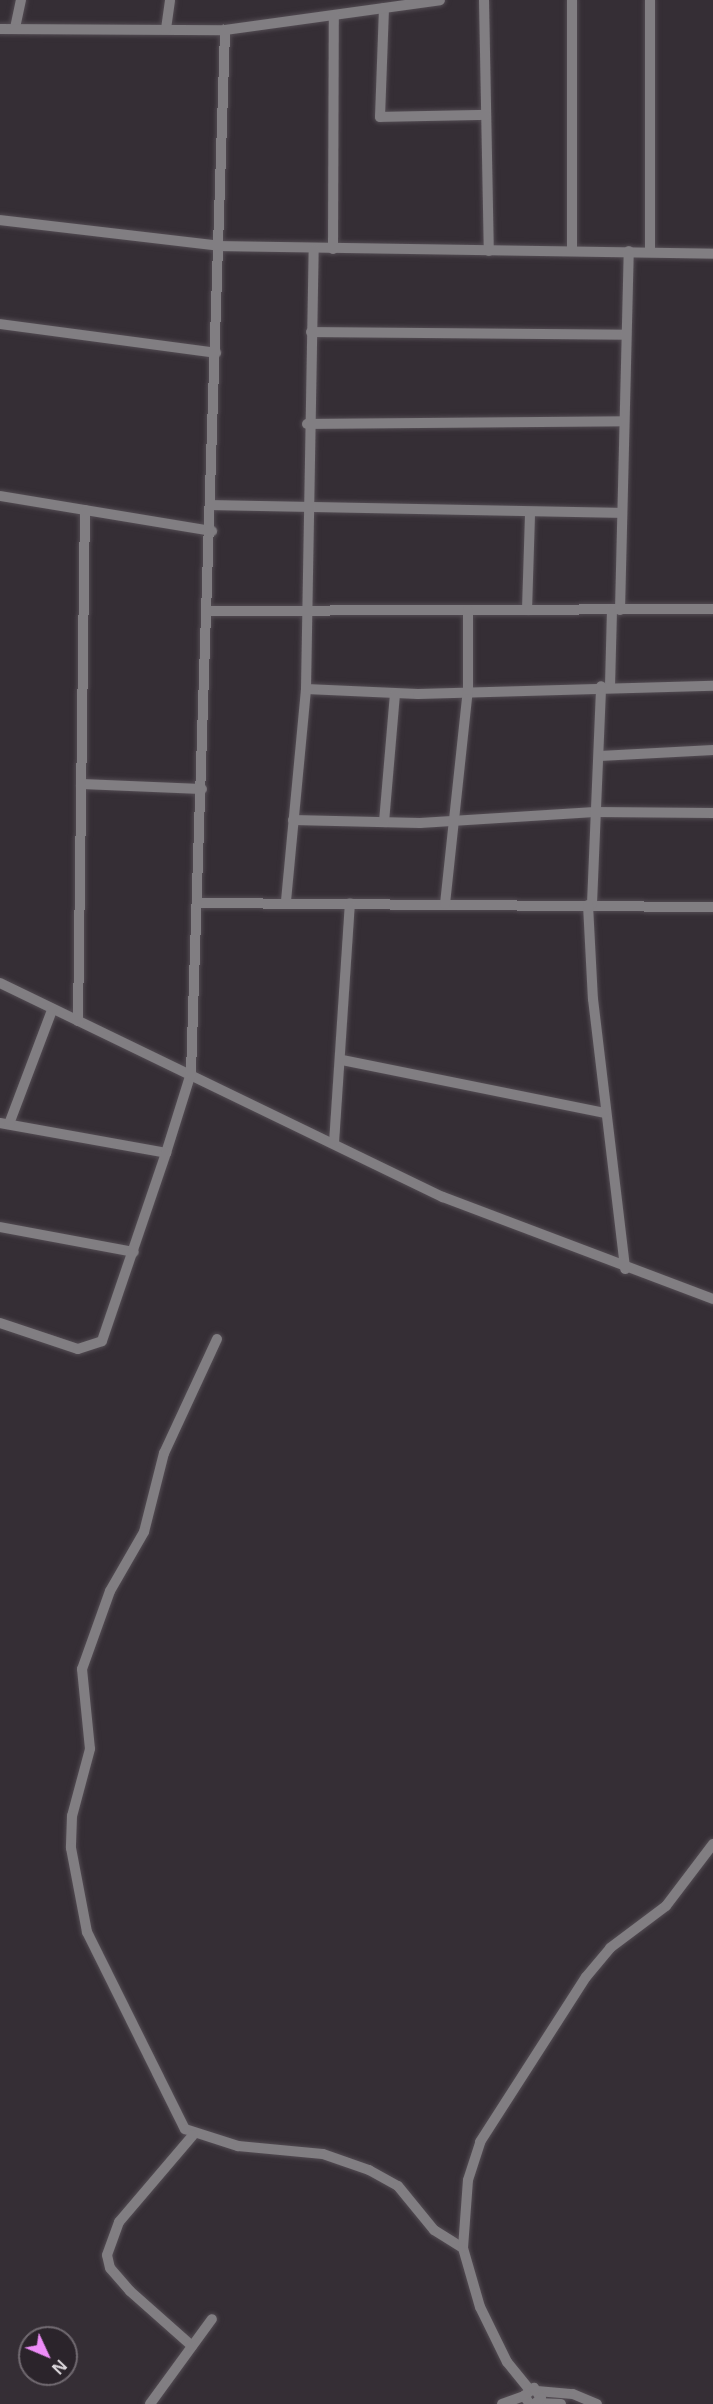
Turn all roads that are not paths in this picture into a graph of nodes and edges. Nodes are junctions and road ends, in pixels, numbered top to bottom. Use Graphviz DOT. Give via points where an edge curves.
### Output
graph roads {
  1 [pos="21,0"];
  2 [pos="171,0"];
  3 [pos="440,0"];
  4 [pos="484,0"];
  5 [pos="572,0"];
  6 [pos="650,0"];
  7 [pos="390,5"];
  8 [pos="334,16"];
  9 [pos="15,28"];
  10 [pos="0,29"];
  11 [pos="166,29"];
  12 [pos="225,30"];
  13 [pos="486,115"];
  14 [pos="0,220"];
  15 [pos="220,246"];
  16 [pos="314,249"];
  17 [pos="333,249"];
  18 [pos="572,250"];
  19 [pos="489,251"];
  20 [pos="629,251"];
  21 [pos="650,251"];
  22 [pos="713,254"];
  23 [pos="0,324"];
  24 [pos="311,332"];
  25 [pos="625,335"];
  26 [pos="216,353"];
  27 [pos="624,421"];
  28 [pos="307,424"];
  29 [pos="0,496"];
  30 [pos="213,505"];
  31 [pos="307,509"];
  32 [pos="85,510"];
  33 [pos="530,512"];
  34 [pos="622,513"];
  35 [pos="213,531"];
  36 [pos="713,609"];
  37 [pos="468,610"];
  38 [pos="527,610"];
  39 [pos="616,610"];
  40 [pos="206,611"];
  41 [pos="307,612"];
  42 [pos="606,686"];
  43 [pos="713,686"];
  44 [pos="306,689"];
  45 [pos="468,690"];
  46 [pos="395,693"];
  47 [pos="713,750"];
  48 [pos="600,756"];
  49 [pos="81,784"];
  50 [pos="202,789"];
  51 [pos="595,812"];
  52 [pos="713,813"];
  53 [pos="293,820"];
  54 [pos="453,820"];
  55 [pos="384,822"];
  56 [pos="286,901"];
  57 [pos="198,903"];
  58 [pos="350,904"];
  59 [pos="445,904"];
  60 [pos="590,905"];
  61 [pos="713,907"];
  62 [pos="0,983"];
  63 [pos="52,1010"];
  64 [pos="78,1021"];
  65 [pos="342,1060"];
  66 [pos="191,1073"];
  67 [pos="606,1113"];
  68 [pos="5,1124"];
  69 [pos="334,1143"];
  70 [pos="166,1153"];
  71 [pos="0,1227"];
  72 [pos="134,1252"];
  73 [pos="625,1269"];
  74 [pos="713,1299"];
  75 [pos="0,1323"];
  76 [pos="216,1339"];
  77 [pos="713,1844"];
  78 [pos="193,2135"];
  79 [pos="463,2248"];
  80 [pos="212,2319"];
  81 [pos="192,2346"];
  82 [pos="532,2398"];
  83 [pos="150,2404"];
  84 [pos="502,2404"];
  85 [pos="561,2404"];
  86 [pos="597,2404"];
  1 -- 9 [label="street"];
  2 -- 11 [label="street"];
  3 -- 7 [label="street"];
  4 -- 13 [label="street"];
  5 -- 18 [label="street"];
  6 -- 21 [label="street"];
  7 -- 8 [label="street"];
  7 -- 13 [label="street" via="380,117"];
  8 -- 12 [label="street"];
  8 -- 17 [label="street"];
  9 -- 10 [label="street"];
  9 -- 11 [label="street"];
  11 -- 12 [label="street"];
  12 -- 15 [label="street"];
  13 -- 19 [label="street"];
  14 -- 15 [label="street"];
  15 -- 16 [label="street"];
  15 -- 26 [label="street"];
  16 -- 17 [label="street"];
  16 -- 24 [label="street"];
  17 -- 19 [label="street"];
  18 -- 19 [label="street"];
  18 -- 20 [label="street"];
  20 -- 21 [label="street"];
  20 -- 25 [label="street"];
  21 -- 22 [label="street"];
  23 -- 26 [label="street"];
  24 -- 25 [label="street"];
  24 -- 28 [label="street"];
  25 -- 27 [label="street"];
  26 -- 30 [label="street"];
  27 -- 28 [label="street"];
  27 -- 34 [label="street"];
  28 -- 31 [label="street"];
  29 -- 32 [label="street"];
  30 -- 31 [label="street"];
  30 -- 35 [label="street"];
  31 -- 33 [label="street"];
  31 -- 41 [label="street"];
  32 -- 35 [label="street"];
  32 -- 49 [label="street"];
  33 -- 34 [label="street"];
  33 -- 38 [label="street"];
  34 -- 39 [label="street"];
  35 -- 40 [label="street"];
  36 -- 39 [label="street"];
  37 -- 38 [label="street"];
  37 -- 41 [label="street"];
  37 -- 45 [label="street"];
  38 -- 39 [label="street"];
  39 -- 42 [label="street"];
  40 -- 41 [label="street"];
  40 -- 50 [label="street"];
  41 -- 44 [label="street"];
  42 -- 43 [label="street"];
  42 -- 45 [label="street"];
  42 -- 48 [label="street"];
  44 -- 46 [label="street"];
  44 -- 53 [label="street"];
  45 -- 46 [label="street"];
  45 -- 54 [label="street"];
  46 -- 55 [label="street"];
  47 -- 48 [label="street"];
  48 -- 51 [label="street"];
  49 -- 50 [label="street"];
  49 -- 64 [label="street"];
  50 -- 57 [label="street"];
  51 -- 52 [label="street"];
  51 -- 54 [label="street"];
  51 -- 60 [label="street"];
  53 -- 55 [label="street"];
  53 -- 56 [label="street"];
  54 -- 55 [label="street"];
  54 -- 59 [label="street"];
  56 -- 57 [label="street"];
  56 -- 58 [label="street"];
  57 -- 66 [label="street"];
  58 -- 59 [label="street"];
  58 -- 65 [label="street"];
  59 -- 60 [label="street"];
  60 -- 61 [label="street"];
  60 -- 67 [label="street"];
  62 -- 63 [label="street"];
  63 -- 64 [label="street"];
  63 -- 68 [label="street"];
  64 -- 66 [label="street"];
  65 -- 67 [label="street"];
  65 -- 69 [label="street"];
  66 -- 69 [label="street"];
  66 -- 70 [label="street"];
  67 -- 73 [label="street"];
  68 -- 70 [label="street"];
  69 -- 73 [label="street" via="443,1197"];
  70 -- 72 [label="street"];
  71 -- 72 [label="street"];
  72 -- 75 [label="street" via="110,1328 91,1347 78,1349"];
  73 -- 74 [label="street"];
  76 -- 78 [label="street" via="164,1453 144,1532 110,1591 88,1647 82,1688 90,1749 72,1816 74,1880 87,1932 136,2038 169,2090 177,2119"];
  77 -- 79 [label="street" via="666,1906 610,1948 586,1977 494,2118 468,2180"];
  78 -- 79 [label="street" via="238,2146 323,2154 369,2169 398,2186 434,2230"];
  78 -- 81 [label="street" via="118,2222 107,2255 110,2268 130,2291"];
  79 -- 82 [label="street" via="480,2307 507,2362"];
  80 -- 81 [label="street"];
  81 -- 83 [label="street"];
  82 -- 84 [label="street"];
  82 -- 85 [label="street"];
  82 -- 86 [label="street" via="573,2394"];
}
